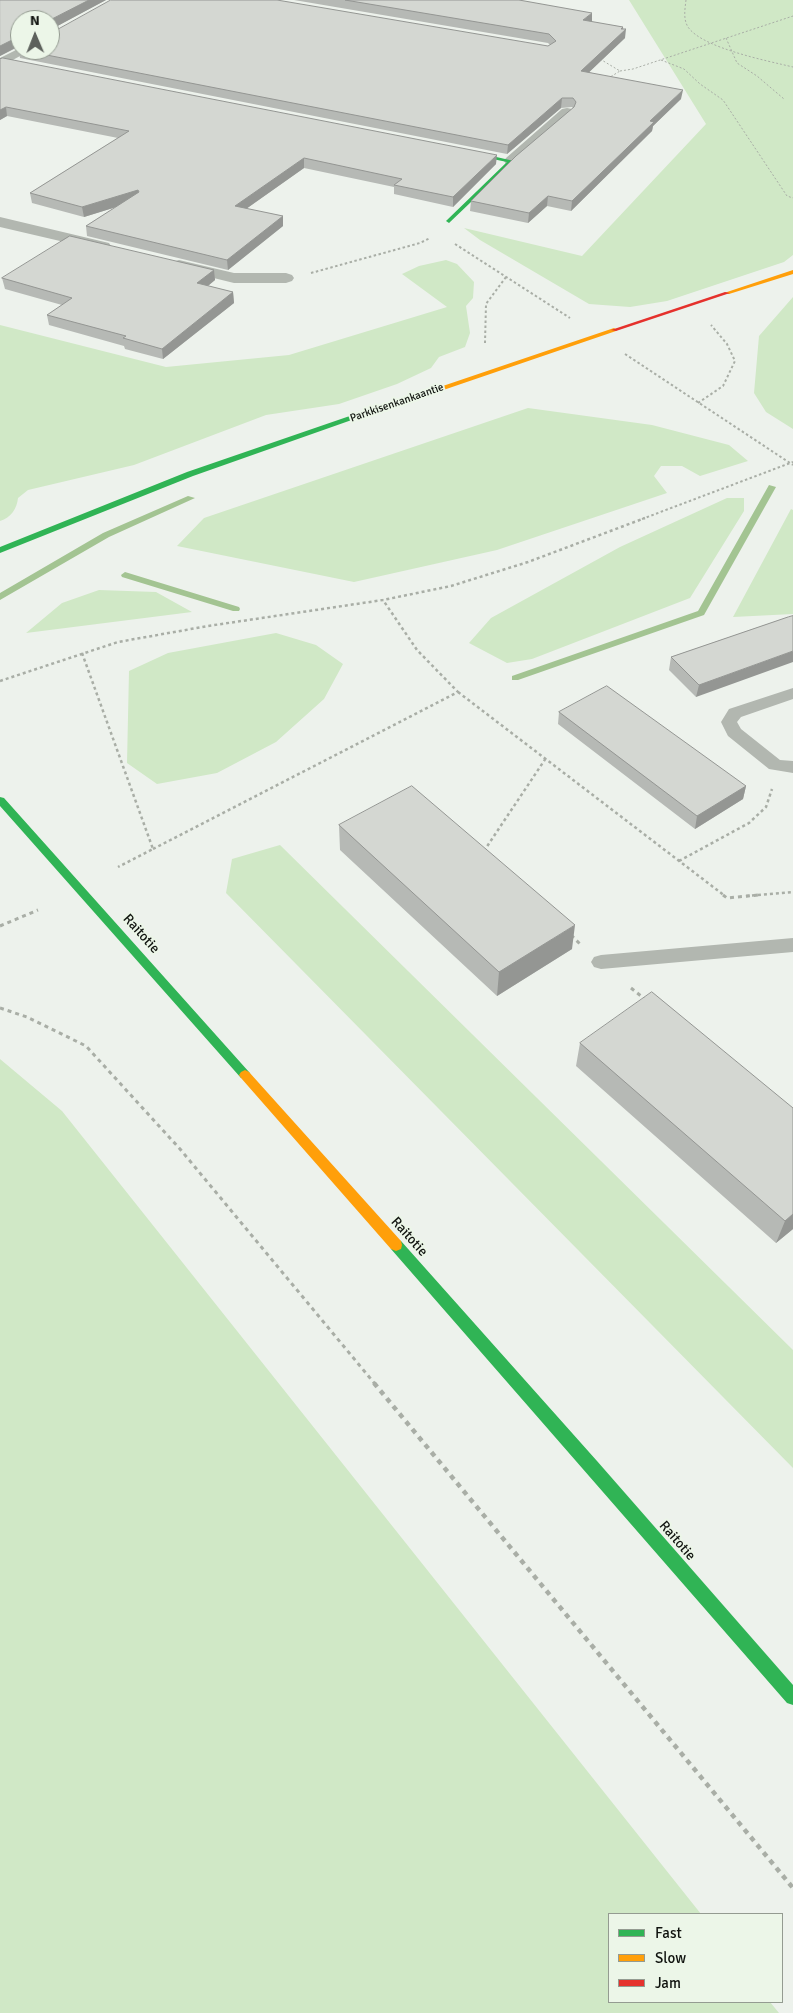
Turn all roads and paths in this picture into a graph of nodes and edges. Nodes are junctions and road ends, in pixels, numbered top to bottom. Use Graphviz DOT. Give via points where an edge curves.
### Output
graph roads {
  1 [pos="686,0"];
  2 [pos="793,16"];
  3 [pos="726,38"];
  4 [pos="712,43"];
  5 [pos="730,50"];
  6 [pos="593,57"];
  7 [pos="661,60"];
  8 [pos="2,62"];
  9 [pos="24,65"];
  10 [pos="793,67"];
  11 [pos="620,71"];
  12 [pos="784,99"];
  13 [pos="567,112"];
  14 [pos="453,150"];
  15 [pos="511,161"];
  16 [pos="793,198"];
  17 [pos="449,221"];
  18 [pos="0,222"];
  19 [pos="439,234"];
  20 [pos="122,251"];
  21 [pos="168,262"];
  22 [pos="793,272"];
  23 [pos="506,277"];
  24 [pos="286,278"];
  25 [pos="706,319"];
  26 [pos="576,322"];
  27 [pos="485,347"];
  28 [pos="620,350"];
  29 [pos="698,403"];
  30 [pos="792,464"];
  31 [pos="2,549"];
  32 [pos="383,600"];
  33 [pos="82,653"];
  34 [pos="0,681"];
  35 [pos="458,692"];
  36 [pos="793,693"];
  37 [pos="546,758"];
  38 [pos="775,765"];
  39 [pos="793,767"];
  40 [pos="0,800"];
  41 [pos="153,849"];
  42 [pos="481,854"];
  43 [pos="679,861"];
  44 [pos="118,867"];
  45 [pos="793,892"];
  46 [pos="38,910"];
  47 [pos="0,926"];
  48 [pos="793,945"];
  49 [pos="601,962"];
  50 [pos="0,1008"];
  51 [pos="793,1697"];
  52 [pos="793,1888"];
  1 -- 4 [label="path" via="685,16 690,29"];
  2 -- 3 [label="path"];
  3 -- 4 [label="path"];
  3 -- 5 [label="path"];
  4 -- 5 [label="path"];
  4 -- 7 [label="path"];
  5 -- 10 [label="path"];
  5 -- 12 [label="path" via="737,63"];
  6 -- 11 [label="path"];
  7 -- 11 [label="path"];
  7 -- 16 [label="path" via="684,68 723,100 787,196"];
  8 -- 9 [label="street"];
  11 -- 13 [label="path"];
  13 -- 15 [label="street"];
  14 -- 15 [label="street"];
  15 -- 17 [label="street"];
  17 -- 19 [label="path"];
  18 -- 20 [label="street"];
  19 -- 23 [label="path"];
  19 -- 24 [label="path" via="420,243 334,268"];
  21 -- 24 [label="street" via="234,278"];
  22 -- 31 [label="street, Parkkisenkankaantie" via="493,369 190,474"];
  23 -- 26 [label="path"];
  23 -- 27 [label="path" via="486,304"];
  25 -- 29 [label="path" via="727,344 735,361 723,386"];
  28 -- 29 [label="path"];
  29 -- 30 [label="path"];
  30 -- 32 [label="path" via="493,575"];
  32 -- 33 [label="path" via="208,626 118,642"];
  32 -- 35 [label="path" via="417,650"];
  33 -- 34 [label="path"];
  33 -- 41 [label="path"];
  35 -- 37 [label="path"];
  35 -- 41 [label="path"];
  36 -- 38 [label="lane" via="735,712 729,722 734,732"];
  37 -- 42 [label="path"];
  37 -- 43 [label="path"];
  38 -- 39 [label="lane"];
  38 -- 43 [label="path" via="766,807 748,823"];
  40 -- 51 [label="street, Raitotie"];
  41 -- 44 [label="path"];
  43 -- 45 [label="path" via="727,898"];
  46 -- 47 [label="path"];
  48 -- 49 [label="lane"];
  50 -- 52 [label="path" via="27,1016 86,1046 174,1142"];
}
